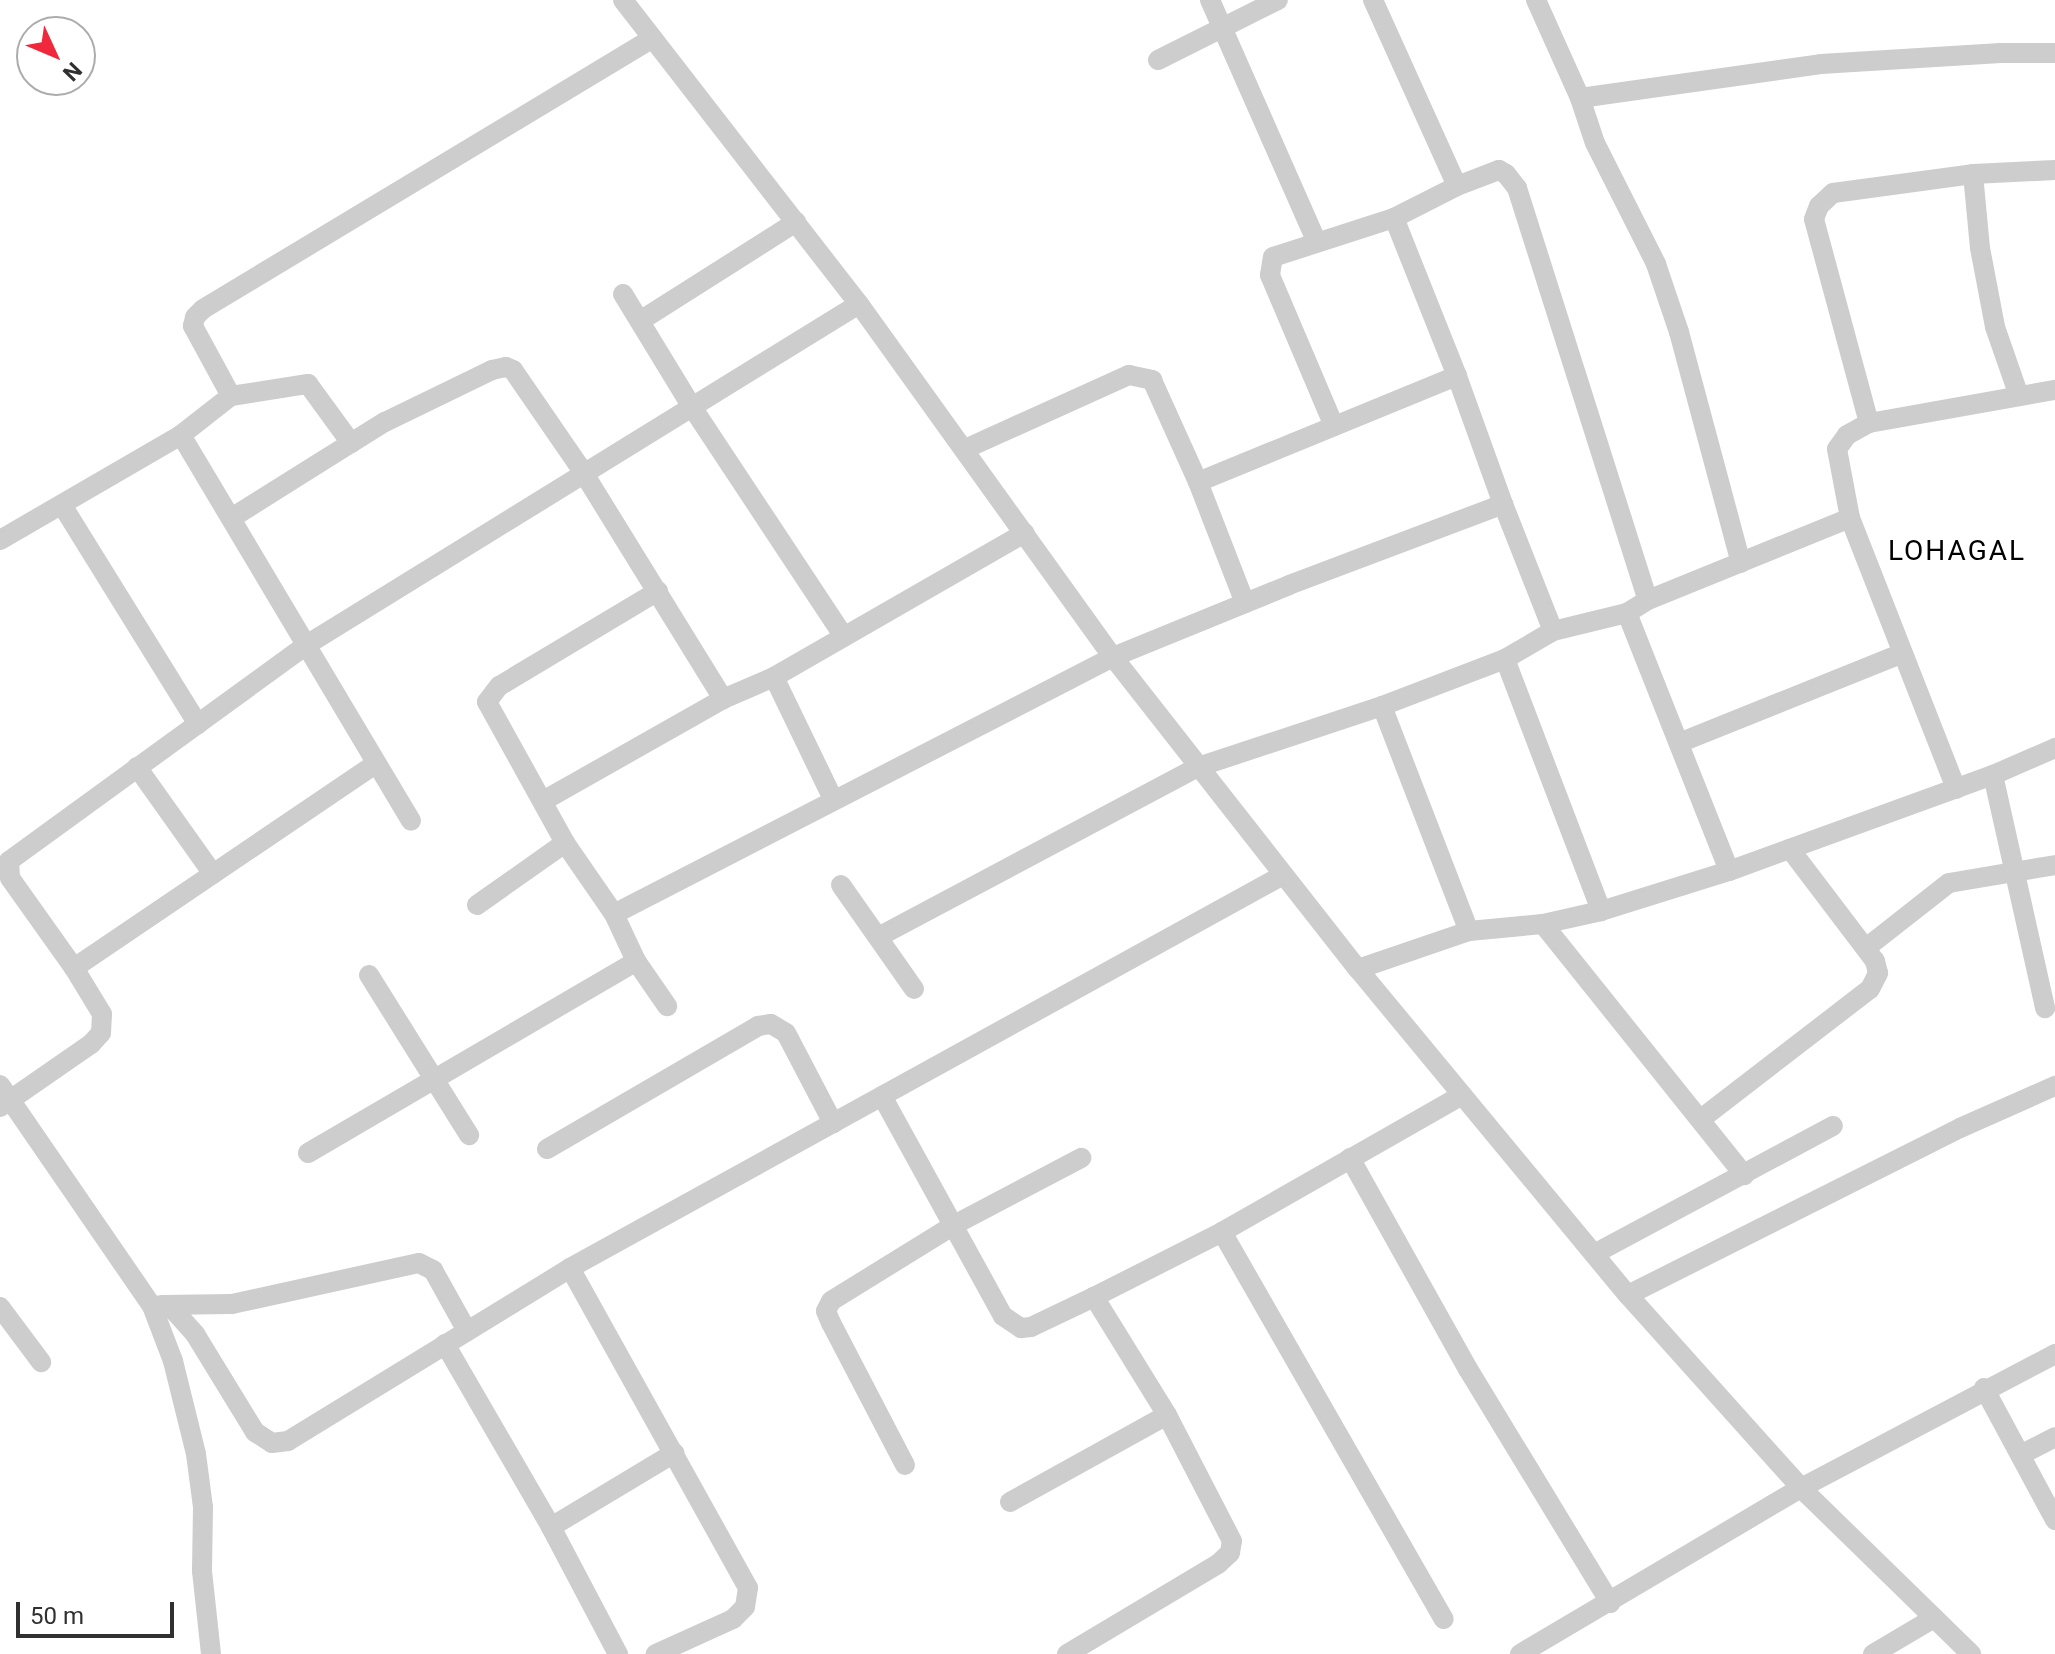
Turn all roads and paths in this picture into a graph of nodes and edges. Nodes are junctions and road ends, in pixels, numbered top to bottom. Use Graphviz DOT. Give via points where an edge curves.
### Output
graph roads {
  1 [pos="623,0"];
  2 [pos="1210,0"];
  3 [pos="1278,0"];
  4 [pos="1373,0"];
  5 [pos="1536,0"];
  6 [pos="1221,28"];
  7 [pos="653,38"];
  8 [pos="2055,53"];
  9 [pos="1158,60"];
  10 [pos="1580,98"];
  11 [pos="2055,170"];
  12 [pos="1973,174"];
  13 [pos="1457,186"];
  14 [pos="1394,218"];
  15 [pos="796,222"];
  16 [pos="1316,240"];
  17 [pos="623,294"];
  18 [pos="859,304"];
  19 [pos="640,321"];
  20 [pos="1457,376"];
  21 [pos="2055,390"];
  22 [pos="231,396"];
  23 [pos="2019,396"];
  24 [pos="692,407"];
  25 [pos="1869,423"];
  26 [pos="1334,426"];
  27 [pos="181,435"];
  28 [pos="351,443"];
  29 [pos="965,449"];
  30 [pos="583,472"];
  31 [pos="1198,482"];
  32 [pos="1503,504"];
  33 [pos="62,505"];
  34 [pos="233,517"];
  35 [pos="1850,518"];
  36 [pos="1024,533"];
  37 [pos="0,540"];
  38 [pos="1741,563"];
  39 [pos="658,591"];
  40 [pos="1648,600"];
  41 [pos="1245,603"];
  42 [pos="1627,613"];
  43 [pos="1553,631"];
  44 [pos="843,635"];
  45 [pos="308,644"];
  46 [pos="1903,653"];
  47 [pos="1113,657"];
  48 [pos="1505,659"];
  49 [pos="774,677"];
  50 [pos="723,699"];
  51 [pos="1382,706"];
  52 [pos="198,724"];
  53 [pos="1679,743"];
  54 [pos="2055,748"];
  55 [pos="375,764"];
  56 [pos="137,767"];
  57 [pos="1198,767"];
  58 [pos="1993,775"];
  59 [pos="1956,789"];
  60 [pos="833,799"];
  61 [pos="543,801"];
  62 [pos="411,821"];
  63 [pos="565,843"];
  64 [pos="1790,849"];
  65 [pos="2055,865"];
  66 [pos="1729,871"];
  67 [pos="2014,871"];
  68 [pos="213,874"];
  69 [pos="1283,875"];
  70 [pos="841,885"];
  71 [pos="477,905"];
  72 [pos="1601,911"];
  73 [pos="614,914"];
  74 [pos="1543,924"];
  75 [pos="1469,931"];
  76 [pos="880,936"];
  77 [pos="1866,948"];
  78 [pos="636,961"];
  79 [pos="74,968"];
  80 [pos="1358,969"];
  81 [pos="369,975"];
  82 [pos="914,989"];
  83 [pos="667,1006"];
  84 [pos="2045,1008"];
  85 [pos="432,1080"];
  86 [pos="2055,1086"];
  87 [pos="1462,1095"];
  88 [pos="882,1096"];
  89 [pos="4,1097"];
  90 [pos="1701,1119"];
  91 [pos="833,1123"];
  92 [pos="1833,1126"];
  93 [pos="469,1135"];
  94 [pos="547,1149"];
  95 [pos="308,1153"];
  96 [pos="1081,1158"];
  97 [pos="1350,1158"];
  98 [pos="1744,1175"];
  99 [pos="954,1225"];
  100 [pos="1222,1232"];
  101 [pos="1594,1254"];
  102 [pos="570,1268"];
  103 [pos="1628,1295"];
  104 [pos="1094,1297"];
  105 [pos="160,1305"];
  106 [pos="0,1307"];
  107 [pos="467,1331"];
  108 [pos="445,1344"];
  109 [pos="2055,1354"];
  110 [pos="41,1362"];
  111 [pos="1984,1388"];
  112 [pos="1167,1415"];
  113 [pos="2055,1437"];
  114 [pos="674,1453"];
  115 [pos="2022,1454"];
  116 [pos="905,1465"];
  117 [pos="1801,1488"];
  118 [pos="1010,1502"];
  119 [pos="2055,1520"];
  120 [pos="551,1527"];
  121 [pos="1610,1603"];
  122 [pos="1934,1618"];
  123 [pos="1444,1619"];
  124 [pos="211,1654"];
  125 [pos="618,1654"];
  126 [pos="656,1654"];
  127 [pos="1067,1654"];
  128 [pos="1520,1654"];
  129 [pos="1873,1654"];
  130 [pos="1971,1654"];
  1 -- 7 [label="street"];
  2 -- 6 [label="street"];
  3 -- 6 [label="street"];
  4 -- 13 [label="street"];
  5 -- 10 [label="street"];
  6 -- 9 [label="street"];
  6 -- 16 [label="street"];
  7 -- 15 [label="street"];
  7 -- 22 [label="street" via="203,309 193,326"];
  8 -- 10 [label="street" via="1821,64"];
  10 -- 38 [label="street" via="1595,143 1656,264"];
  11 -- 12 [label="street"];
  12 -- 23 [label="street" via="1995,327"];
  12 -- 25 [label="street" via="1833,193 1819,206 1814,219"];
  13 -- 14 [label="street"];
  13 -- 40 [label="street" via="1499,170 1517,188"];
  14 -- 16 [label="street"];
  14 -- 20 [label="street"];
  15 -- 18 [label="street"];
  15 -- 19 [label="street"];
  16 -- 26 [label="street" via="1279,252 1270,263 1270,275"];
  17 -- 19 [label="street"];
  18 -- 24 [label="street"];
  18 -- 29 [label="street"];
  19 -- 24 [label="street"];
  20 -- 26 [label="street"];
  20 -- 32 [label="street"];
  21 -- 23 [label="street"];
  22 -- 27 [label="street"];
  22 -- 28 [label="street" via="308,384"];
  23 -- 25 [label="street"];
  24 -- 30 [label="street"];
  24 -- 44 [label="street"];
  25 -- 35 [label="street" via="1847,435 1837,449"];
  26 -- 31 [label="street"];
  27 -- 33 [label="street"];
  27 -- 34 [label="street"];
  28 -- 30 [label="street" via="506,367 520,376"];
  28 -- 34 [label="street"];
  29 -- 31 [label="street" via="1129,375 1141,376 1157,386"];
  29 -- 36 [label="street"];
  30 -- 39 [label="street"];
  30 -- 45 [label="street"];
  31 -- 41 [label="street"];
  32 -- 41 [label="street"];
  32 -- 43 [label="street"];
  33 -- 37 [label="street"];
  33 -- 52 [label="street"];
  34 -- 45 [label="street"];
  35 -- 38 [label="street"];
  35 -- 46 [label="street"];
  36 -- 44 [label="street"];
  36 -- 47 [label="street"];
  38 -- 40 [label="street"];
  39 -- 50 [label="street"];
  39 -- 61 [label="street" via="490,695 490,714"];
  40 -- 42 [label="street"];
  41 -- 47 [label="street"];
  42 -- 43 [label="street"];
  42 -- 53 [label="street"];
  43 -- 48 [label="street"];
  44 -- 49 [label="street"];
  45 -- 52 [label="street"];
  45 -- 55 [label="street"];
  46 -- 53 [label="street"];
  46 -- 59 [label="street"];
  47 -- 57 [label="street"];
  47 -- 60 [label="street"];
  48 -- 51 [label="street"];
  48 -- 72 [label="street"];
  49 -- 50 [label="street"];
  49 -- 60 [label="street"];
  50 -- 61 [label="street"];
  51 -- 57 [label="street"];
  51 -- 75 [label="street"];
  52 -- 56 [label="street"];
  53 -- 66 [label="street"];
  54 -- 58 [label="street"];
  55 -- 62 [label="street"];
  55 -- 68 [label="street"];
  56 -- 68 [label="street"];
  56 -- 79 [label="street" via="9,861 10,878"];
  57 -- 69 [label="street"];
  57 -- 76 [label="street"];
  58 -- 59 [label="street"];
  58 -- 67 [label="street"];
  59 -- 64 [label="street"];
  60 -- 73 [label="street"];
  61 -- 63 [label="street"];
  63 -- 71 [label="street"];
  63 -- 73 [label="street"];
  64 -- 66 [label="street"];
  64 -- 77 [label="street"];
  65 -- 67 [label="street"];
  66 -- 72 [label="street"];
  67 -- 77 [label="street" via="1949,883"];
  67 -- 84 [label="street"];
  68 -- 79 [label="street"];
  69 -- 80 [label="street"];
  69 -- 88 [label="street"];
  70 -- 76 [label="street"];
  72 -- 74 [label="street"];
  73 -- 78 [label="street"];
  74 -- 75 [label="street"];
  74 -- 90 [label="street"];
  75 -- 80 [label="street"];
  76 -- 82 [label="street"];
  77 -- 90 [label="street" via="1878,973 1870,989"];
  78 -- 83 [label="street"];
  78 -- 85 [label="street"];
  79 -- 89 [label="street" via="102,1014 101,1033"];
  80 -- 87 [label="street"];
  81 -- 85 [label="street"];
  85 -- 93 [label="street"];
  85 -- 95 [label="street"];
  86 -- 103 [label="street" via="1960,1128"];
  87 -- 97 [label="street"];
  87 -- 101 [label="street"];
  88 -- 91 [label="street"];
  88 -- 99 [label="street"];
  89 -- 105 [label="street"];
  90 -- 98 [label="street"];
  91 -- 94 [label="street" via="786,1033 771,1024 758,1026"];
  91 -- 102 [label="street"];
  92 -- 98 [label="street"];
  96 -- 99 [label="street"];
  97 -- 100 [label="street"];
  97 -- 121 [label="street" via="1468,1369"];
  98 -- 101 [label="street"];
  99 -- 104 [label="street" via="1003,1316 1021,1328"];
  99 -- 116 [label="street" via="840,1294 826,1311"];
  100 -- 104 [label="street"];
  100 -- 123 [label="street"];
  101 -- 103 [label="street"];
  102 -- 107 [label="street"];
  102 -- 114 [label="street"];
  103 -- 117 [label="street"];
  104 -- 112 [label="street"];
  105 -- 107 [label="street" via="232,1304 419,1263 433,1270"];
  105 -- 108 [label="street" via="195,1334 255,1432 272,1443 288,1441"];
  105 -- 124 [label="street" via="196,1454"];
  106 -- 110 [label="street"];
  107 -- 108 [label="street"];
  108 -- 120 [label="street"];
  109 -- 111 [label="street"];
  111 -- 115 [label="street"];
  111 -- 117 [label="street"];
  112 -- 118 [label="street"];
  112 -- 127 [label="street" via="1229,1528 1230,1553"];
  113 -- 115 [label="street"];
  114 -- 120 [label="street"];
  114 -- 126 [label="street" via="749,1597 733,1619"];
  115 -- 119 [label="street"];
  117 -- 121 [label="street"];
  117 -- 122 [label="street"];
  120 -- 125 [label="street"];
  121 -- 128 [label="street"];
  122 -- 129 [label="street"];
  122 -- 130 [label="street"];
}
